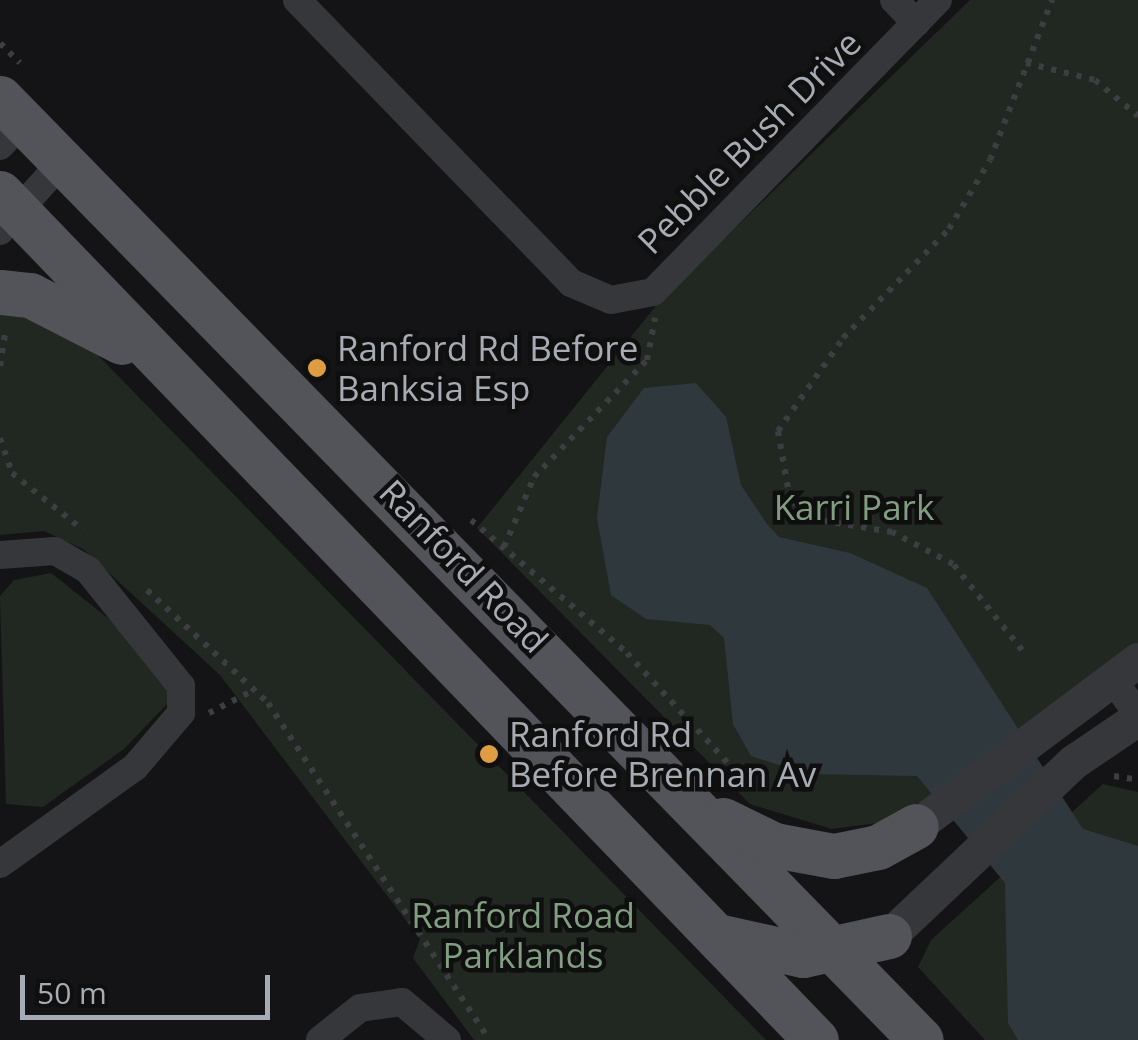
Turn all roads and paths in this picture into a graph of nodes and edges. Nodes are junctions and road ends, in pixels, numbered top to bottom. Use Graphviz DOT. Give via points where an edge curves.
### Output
graph roads {
  1 [pos="298,0"];
  2 [pos="894,0"];
  3 [pos="938,0"];
  4 [pos="1052,0"];
  5 [pos="916,23"];
  6 [pos="0,43"];
  7 [pos="1026,63"];
  8 [pos="12,109"];
  9 [pos="1138,116"];
  10 [pos="64,160"];
  11 [pos="6,211"];
  12 [pos="0,292"];
  13 [pos="653,292"];
  14 [pos="6,336"];
  15 [pos="164,364"];
  16 [pos="0,366"];
  17 [pos="0,438"];
  18 [pos="462,513"];
  19 [pos="88,535"];
  20 [pos="504,547"];
  21 [pos="0,555"];
  22 [pos="142,586"];
  23 [pos="1022,650"];
  24 [pos="1125,669"];
  25 [pos="1138,716"];
  26 [pos="756,794"];
  27 [pos="695,805"];
  28 [pos="916,826"];
  29 [pos="0,864"];
  30 [pos="716,936"];
  31 [pos="887,938"];
  32 [pos="836,952"];
  33 [pos="909,1028"];
  34 [pos="320,1040"];
  35 [pos="447,1040"];
  36 [pos="489,1040"];
  37 [pos="816,1040"];
  1 -- 13 [label="street, Pebble Bush Drive" via="571,283 612,300"];
  2 -- 5 [label="street"];
  3 -- 5 [label="street, Pebble Bush Drive"];
  4 -- 7 [label="path"];
  5 -- 13 [label="street, Pebble Bush Drive"];
  6 -- 8 [label="path"];
  7 -- 9 [label="path" via="1095,80"];
  7 -- 23 [label="path" via="990,160 949,228 844,338 778,431 790,500 819,520 892,532 953,564"];
  8 -- 10 [label="main road, Ranford Road"];
  10 -- 11 [label="street"];
  10 -- 27 [label="main road, Ranford Road"];
  11 -- 15 [label="main road"];
  12 -- 15 [label="main road" via="64,309"];
  13 -- 20 [label="path" via="646,360 534,476"];
  14 -- 16 [label="path"];
  15 -- 30 [label="main road"];
  17 -- 19 [label="path" via="12,473"];
  18 -- 20 [label="path"];
  20 -- 26 [label="path" via="637,664"];
  21 -- 29 [label="street" via="55,551 88,570 164,654 181,686 181,714 135,768"];
  22 -- 36 [label="path" via="268,704"];
  24 -- 25 [label="street"];
  24 -- 28 [label="street" via="1041,724"];
  25 -- 31 [label="street" via="1072,762"];
  27 -- 28 [label="main road" via="774,845 834,856 878,848"];
  27 -- 32 [label="main road, Ranford Road"];
  30 -- 32 [label="main road" via="759,949"];
  30 -- 37 [label="main road"];
  31 -- 32 [label="main road"];
  31 -- 33 [label="main road" via="883,988"];
  32 -- 33 [label="main road, Ranford Road"];
  34 -- 35 [label="street" via="360,1008 402,1002"];
}
